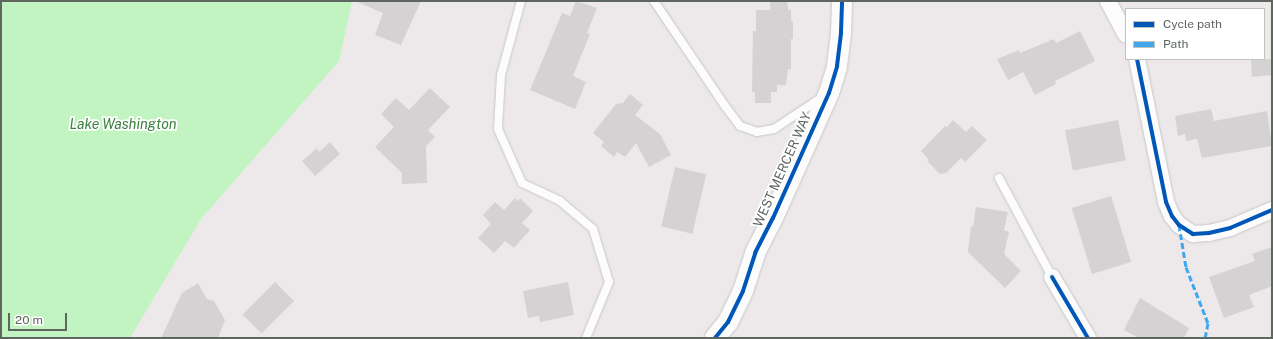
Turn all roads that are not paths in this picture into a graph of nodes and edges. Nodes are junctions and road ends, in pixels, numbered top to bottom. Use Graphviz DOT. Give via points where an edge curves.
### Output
graph roads {
  1 [pos="521,1"];
  2 [pos="654,1"];
  3 [pos="842,1"];
  4 [pos="1108,1"];
  5 [pos="1125,34"];
  6 [pos="1137,60"];
  7 [pos="829,93"];
  8 [pos="999,178"];
  9 [pos="1272,210"];
  10 [pos="1052,277"];
  11 [pos="586,338"];
  12 [pos="715,338"];
  13 [pos="1088,338"];
  1 -- 11 [label="lane" via="501,75 498,129 522,183 560,201 593,229 609,282"];
  2 -- 7 [label="lane" via="740,126 757,132 774,129"];
  3 -- 7 [label="street, WEST MERCER WAY" via="837,66"];
  4 -- 5 [label="street"];
  6 -- 9 [label="street" via="1166,202 1179,225 1193,234 1209,233 1230,228"];
  7 -- 12 [label="street, WEST MERCER WAY" via="755,253 743,291 728,322"];
  8 -- 10 [label="lane"];
  10 -- 13 [label="street"];
}
